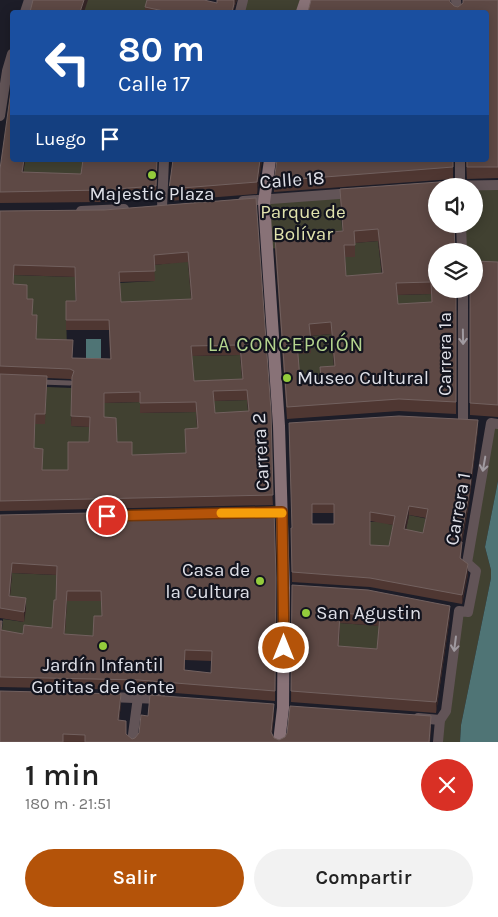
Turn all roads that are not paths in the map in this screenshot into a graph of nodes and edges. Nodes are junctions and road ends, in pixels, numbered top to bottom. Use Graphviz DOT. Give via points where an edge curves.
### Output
graph roads {
  1 [pos="10,71"];
  2 [pos="0,116"];
  3 [pos="164,162"];
  4 [pos="270,162"];
  5 [pos="460,162"];
  6 [pos="460,178"];
  7 [pos="483,185"];
  8 [pos="498,185"];
  9 [pos="360,192"];
  10 [pos="264,200"];
  11 [pos="236,202"];
  12 [pos="162,207"];
  13 [pos="133,209"];
  14 [pos="67,211"];
  15 [pos="464,298"];
  16 [pos="30,382"];
  17 [pos="70,384"];
  18 [pos="476,422"];
  19 [pos="98,696"];
  20 [pos="138,697"];
  21 [pos="167,699"];
  22 [pos="410,717"];
  23 [pos="440,720"];
  24 [pos="132,742"];
  25 [pos="279,742"];
  26 [pos="438,742"];
  1 -- 2 [label="street"];
  3 -- 12 [label="street"];
  4 -- 10 [label="main road, Carrera 2"];
  5 -- 6 [label="street"];
  7 -- 8 [label="street"];
  9 -- 10 [label="street, Calle 18"];
  10 -- 11 [label="street, Calle 18"];
  10 -- 25 [label="main road, Carrera 2" via="267,266 284,426 278,512 289,589"];
  13 -- 14 [label="street"];
  15 -- 18 [label="street, Carrera 1a, one-way"];
  16 -- 17 [label="lane"];
  18 -- 23 [label="street, Carrera 1, one-way" via="467,563 476,571 468,612 454,610 446,711"];
  19 -- 20 [label="street"];
  20 -- 21 [label="street"];
  20 -- 24 [label="street"];
  22 -- 23 [label="street"];
  23 -- 26 [label="street, Carrera 1"];
}
